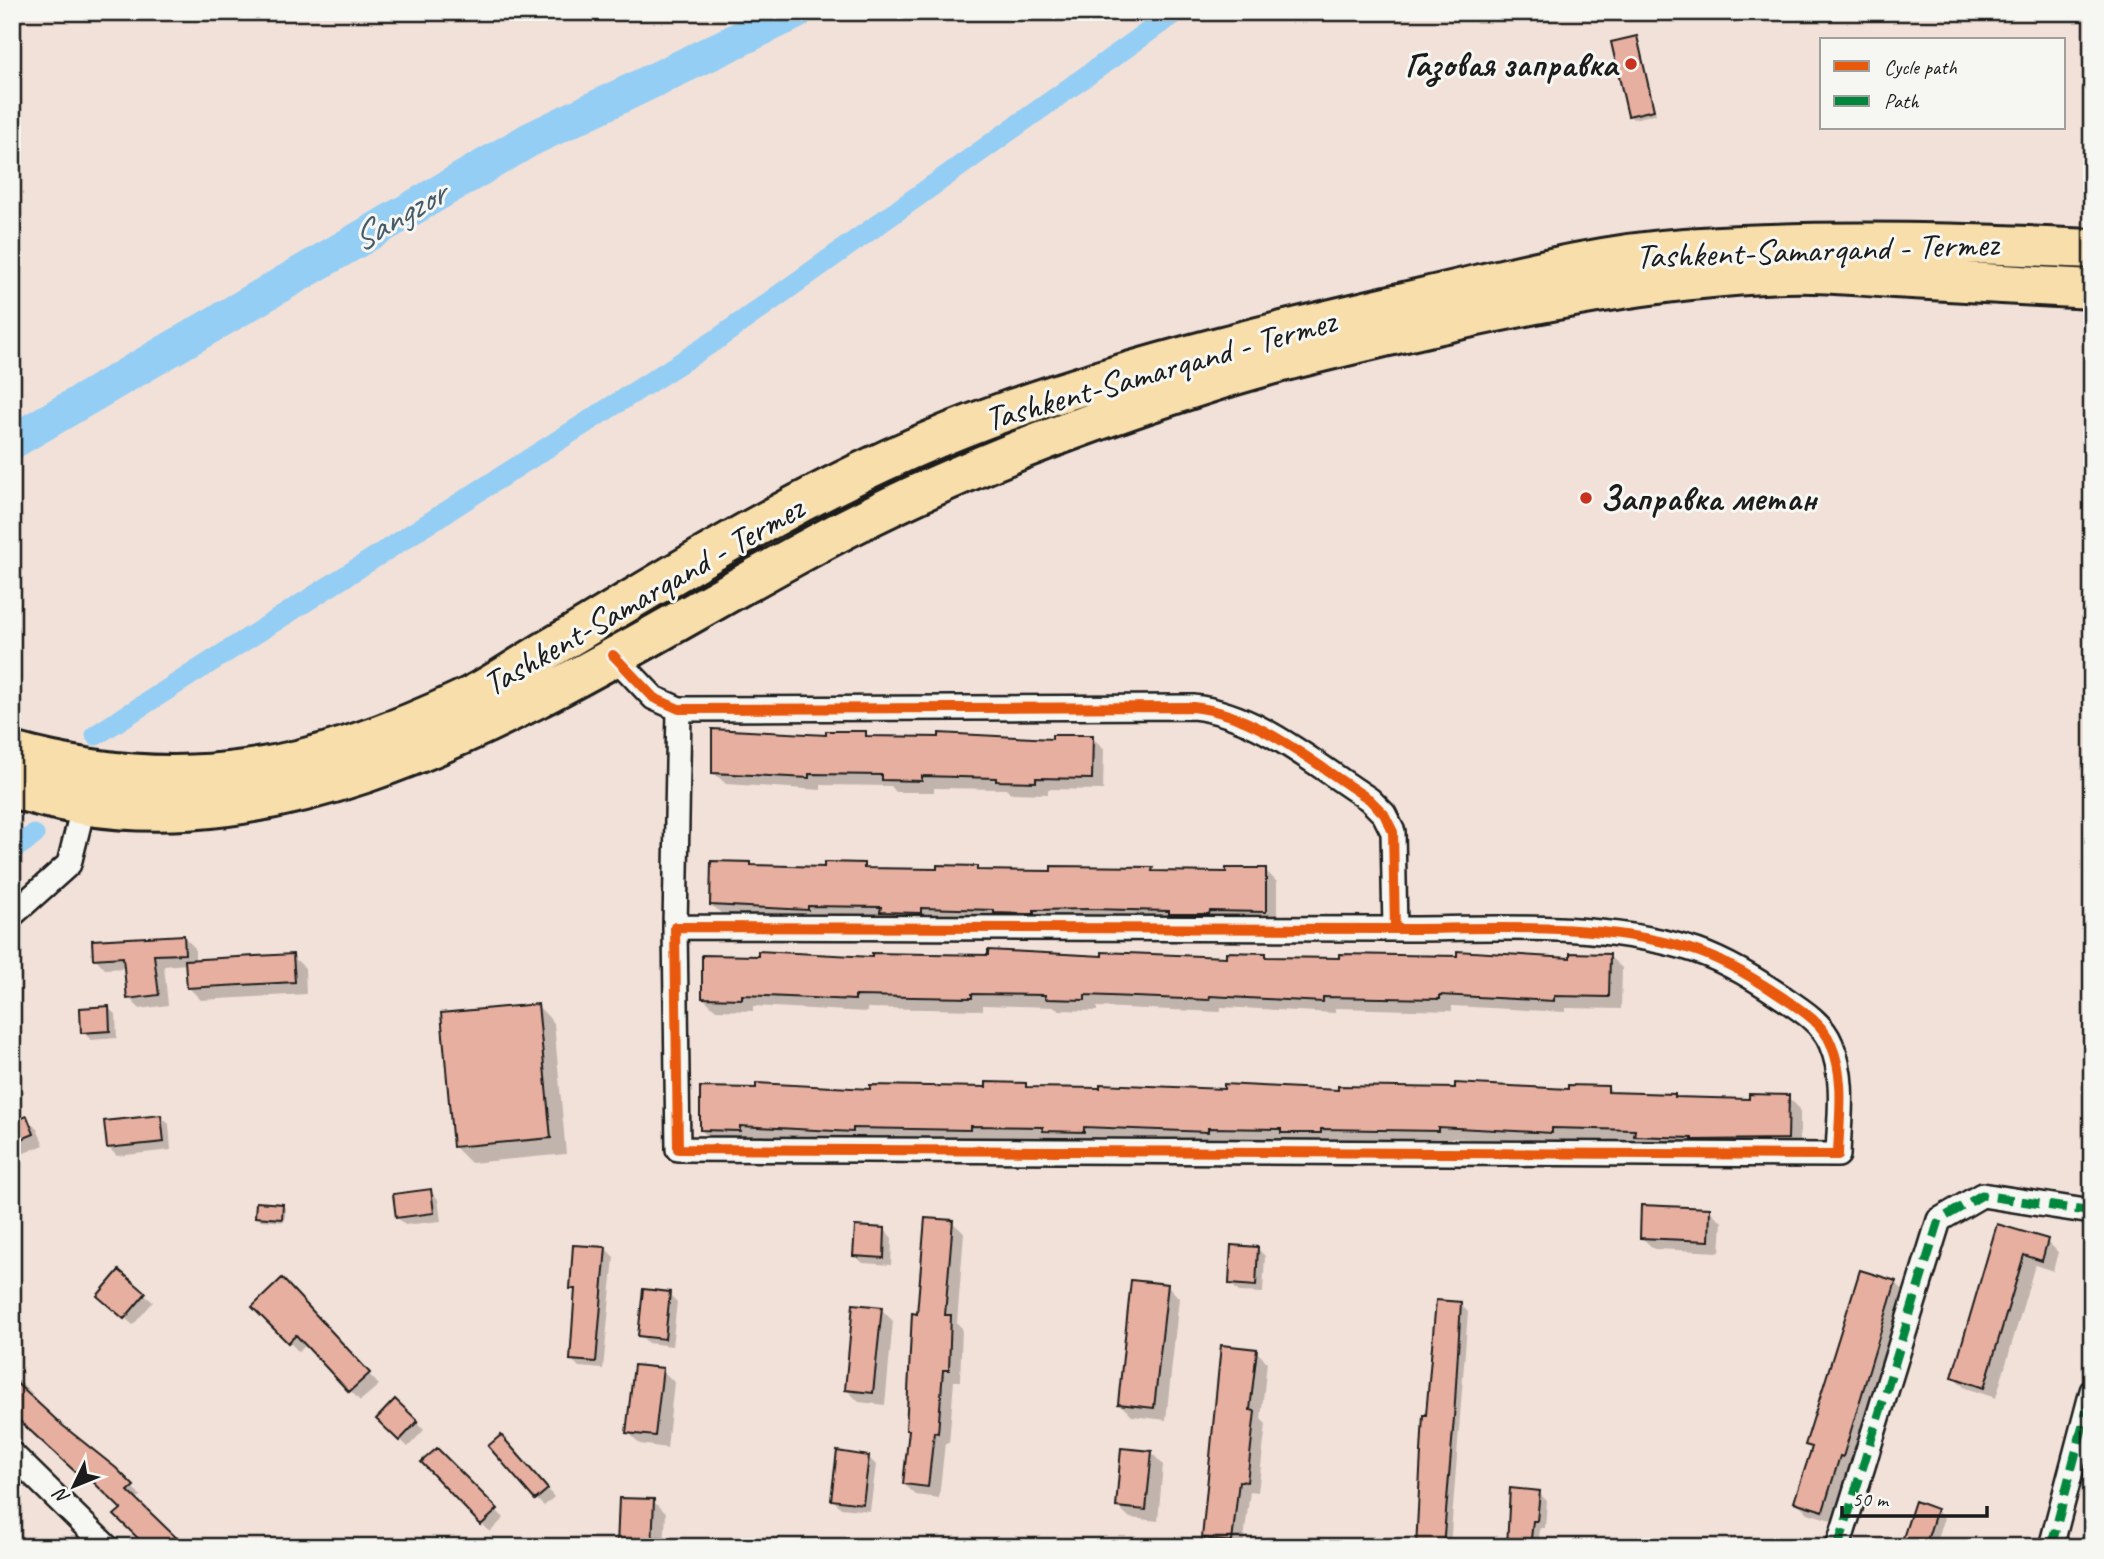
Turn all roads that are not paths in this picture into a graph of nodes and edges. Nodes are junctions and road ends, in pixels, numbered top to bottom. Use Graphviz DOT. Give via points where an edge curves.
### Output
graph roads {
  1 [pos="2092,249"];
  2 [pos="2092,289"];
  3 [pos="761,524"];
  4 [pos="785,561"];
  5 [pos="613,656"];
  6 [pos="679,709"];
  7 [pos="12,752"];
  8 [pos="12,788"];
  9 [pos="84,804"];
  10 [pos="12,915"];
  11 [pos="676,927"];
  12 [pos="1395,929"];
  13 [pos="2092,1212"];
  14 [pos="2092,1391"];
  15 [pos="12,1454"];
  16 [pos="107,1547"];
  17 [pos="1838,1547"];
  18 [pos="2050,1547"];
  1 -- 3 [label="highway, Tashkent-Samarqand - Termez" via="1971,243 1686,248 1565,265 1306,325 1008,410 861,472"];
  2 -- 4 [label="highway, Tashkent-Samarqand - Termez" via="1789,272 1634,286 1462,319 1292,359 1082,425 978,467"];
  3 -- 4 [label="highway" via="761,551"];
  3 -- 7 [label="highway, Tashkent-Samarqand - Termez" via="472,695 322,755 251,770 140,776"];
  4 -- 5 [label="highway, Tashkent-Samarqand - Termez"];
  5 -- 6 [label="street" via="653,698"];
  5 -- 9 [label="highway, Tashkent-Samarqand - Termez" via="488,724 407,760 334,784 205,809"];
  6 -- 11 [label="street"];
  6 -- 12 [label="street" via="1219,710 1245,720 1384,814 1393,832"];
  8 -- 9 [label="highway, Tashkent-Samarqand - Termez"];
  9 -- 10 [label="street" via="69,863"];
  11 -- 12 [label="street"];
  11 -- 12 [label="street" via="678,1149 1838,1155 1840,1076 1831,1042 1808,1015 1759,981 1690,949 1638,936"];
  13 -- 17 [label="street" via="1982,1195 1939,1220"];
  14 -- 18 [label="street"];
  15 -- 16 [label="street"];
}
